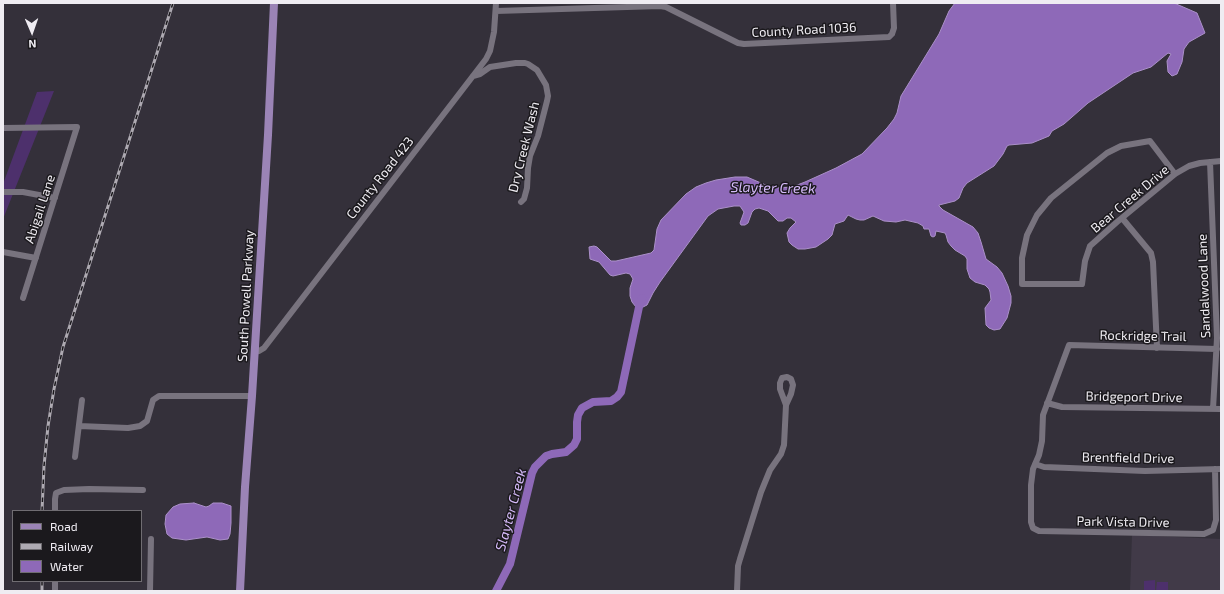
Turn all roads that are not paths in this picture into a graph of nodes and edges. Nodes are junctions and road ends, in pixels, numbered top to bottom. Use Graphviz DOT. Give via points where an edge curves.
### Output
graph roads {
  1 [pos="274,3"];
  2 [pos="496,3"];
  3 [pos="893,3"];
  4 [pos="496,11"];
  5 [pos="488,56"];
  6 [pos="497,66"];
  7 [pos="473,76"];
  8 [pos="3,128"];
  9 [pos="1221,161"];
  10 [pos="1210,162"];
  11 [pos="1175,174"];
  12 [pos="3,192"];
  13 [pos="55,198"];
  14 [pos="521,202"];
  15 [pos="1122,218"];
  16 [pos="3,252"];
  17 [pos="36,258"];
  18 [pos="23,298"];
  19 [pos="1157,348"];
  20 [pos="1217,349"];
  21 [pos="254,352"];
  22 [pos="252,396"];
  23 [pos="82,400"];
  24 [pos="1047,403"];
  25 [pos="786,405"];
  26 [pos="1213,409"];
  27 [pos="1221,409"];
  28 [pos="79,426"];
  29 [pos="75,457"];
  30 [pos="1035,464"];
  31 [pos="1218,469"];
  32 [pos="143,490"];
  33 [pos="55,510"];
  34 [pos="151,538"];
  35 [pos="150,591"];
  36 [pos="240,591"];
  37 [pos="738,591"];
  1 -- 21 [label="main road, South Powell Parkway"];
  2 -- 4 [label="street, County Road 423"];
  3 -- 4 [label="street, County Road 1036" via="891,36 741,44 660,6"];
  4 -- 5 [label="street, County Road 423"];
  5 -- 6 [label="street" via="490,62"];
  5 -- 7 [label="street, County Road 423"];
  6 -- 7 [label="street, Dry Creek Wash"];
  6 -- 14 [label="street, Dry Creek Wash" via="528,64 537,70 547,88 547,101 530,156 527,188"];
  7 -- 21 [label="street, County Road 423" via="264,348"];
  8 -- 13 [label="street, Abigail Lane" via="77,127"];
  9 -- 10 [label="street, Bear Creek Drive"];
  10 -- 11 [label="street, Bear Creek Drive" via="1189,166"];
  10 -- 20 [label="street, Sandalwood Lane"];
  11 -- 15 [label="street, Bear Creek Drive"];
  11 -- 15 [label="street, Bear Creek Drive" via="1150,141 1121,146 1107,153 1051,198 1037,215 1027,235 1022,258 1022,284 1082,284 1090,246"];
  12 -- 13 [label="street" via="23,192"];
  13 -- 17 [label="street, Abigail Lane"];
  15 -- 19 [label="street" via="1151,253 1154,262"];
  16 -- 17 [label="street"];
  17 -- 18 [label="street, Abigail Lane"];
  19 -- 20 [label="street, Rockridge Trail"];
  19 -- 24 [label="street, Rockridge Trail" via="1069,345"];
  20 -- 26 [label="street, Sandalwood Lane"];
  21 -- 22 [label="main road, South Powell Parkway"];
  22 -- 28 [label="street" via="159,396 153,400 147,421 140,426"];
  22 -- 36 [label="main road, South Powell Parkway"];
  23 -- 28 [label="street"];
  24 -- 26 [label="street, Bridgeport Drive" via="1062,407"];
  24 -- 30 [label="street" via="1042,415 1042,441"];
  25 -- 37 [label="street" via="784,445 761,492 738,566"];
  26 -- 27 [label="street, Bridgeport Drive"];
  28 -- 29 [label="street"];
  30 -- 31 [label="street, Brentfield Drive" via="1044,467 1145,471"];
  30 -- 31 [label="street, Park Vista Drive" via="1031,485 1030,522 1039,531 1204,534 1213,530 1216,520"];
  32 -- 33 [label="street" via="64,490 56,493"];
  34 -- 35 [label="street"];
}
